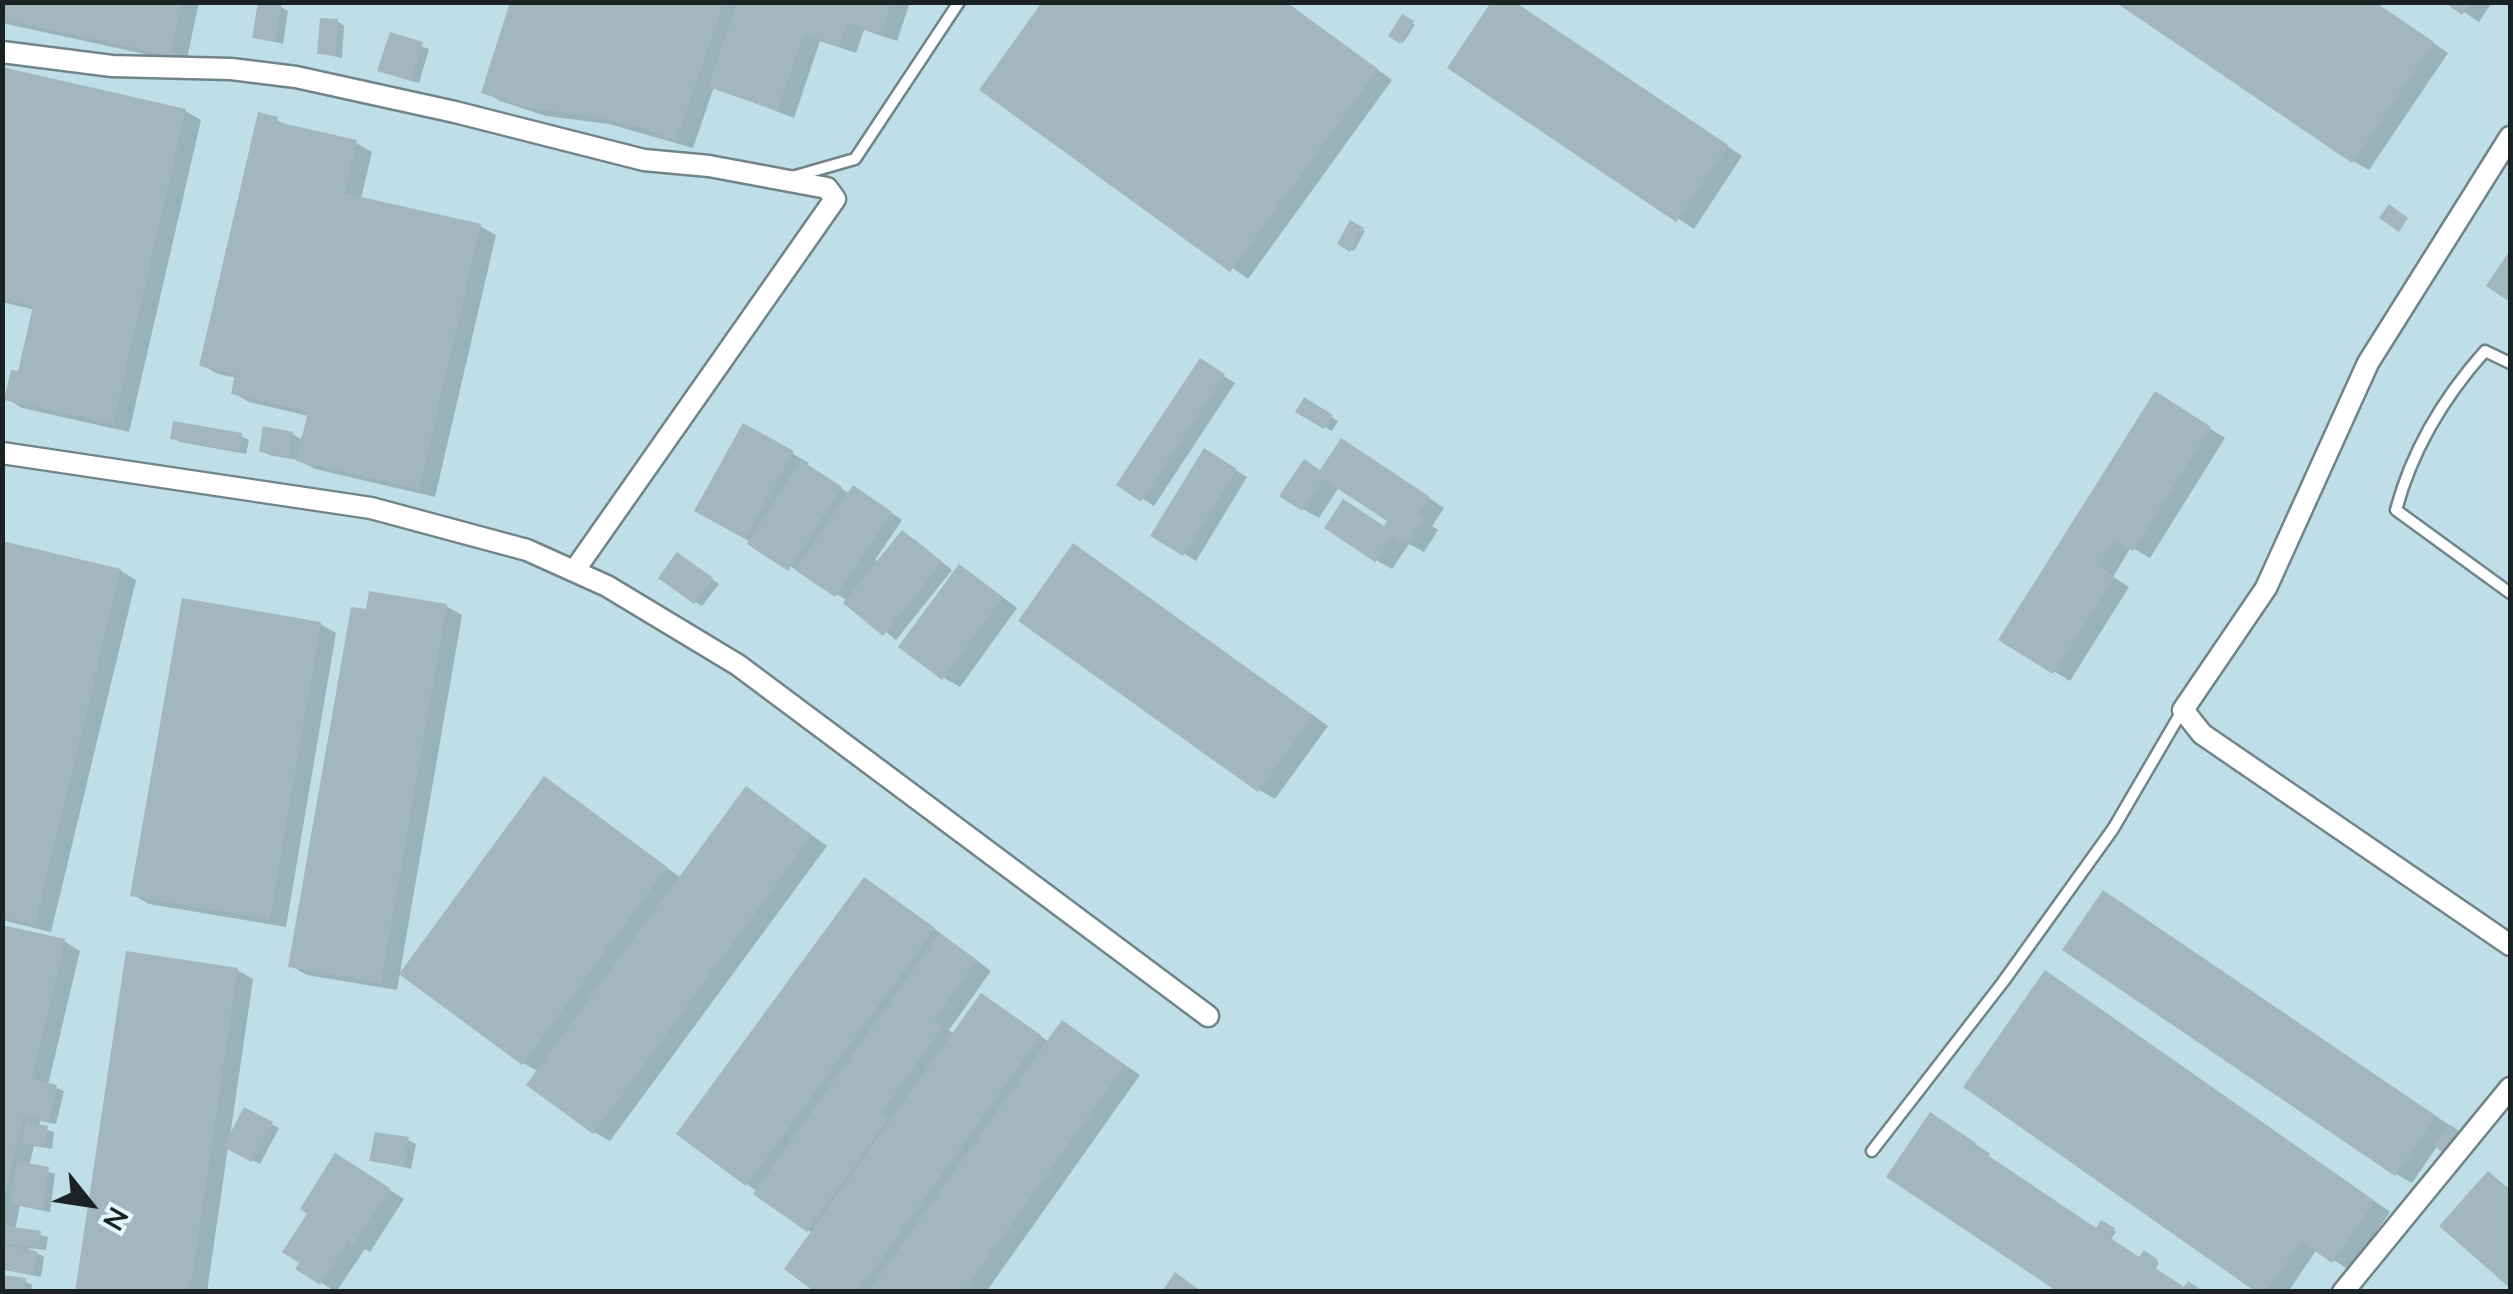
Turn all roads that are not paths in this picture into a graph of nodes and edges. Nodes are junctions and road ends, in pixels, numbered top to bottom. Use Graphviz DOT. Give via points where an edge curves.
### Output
graph roads {
  1 [pos="959,2"];
  2 [pos="2,52"];
  3 [pos="2510,137"];
  4 [pos="786,179"];
  5 [pos="2510,363"];
  6 [pos="2,452"];
  7 [pos="574,570"];
  8 [pos="2510,593"];
  9 [pos="2183,710"];
  10 [pos="2510,946"];
  11 [pos="1208,1016"];
  12 [pos="2510,1088"];
  13 [pos="1872,1151"];
  14 [pos="2342,1292"];
  1 -- 4 [label="lane" via="855,159"];
  2 -- 4 [label="street" via="296,78 644,160"];
  3 -- 9 [label="street" via="2368,363 2266,588"];
  4 -- 7 [label="street" via="827,188 835,199"];
  5 -- 8 [label="lane" via="2484,351 2454,386 2407,470 2396,510"];
  6 -- 7 [label="street" via="371,508 527,550"];
  7 -- 11 [label="street" via="738,666"];
  9 -- 10 [label="street" via="2202,734"];
  9 -- 13 [label="lane" via="2102,844"];
  12 -- 14 [label="street"];
}
